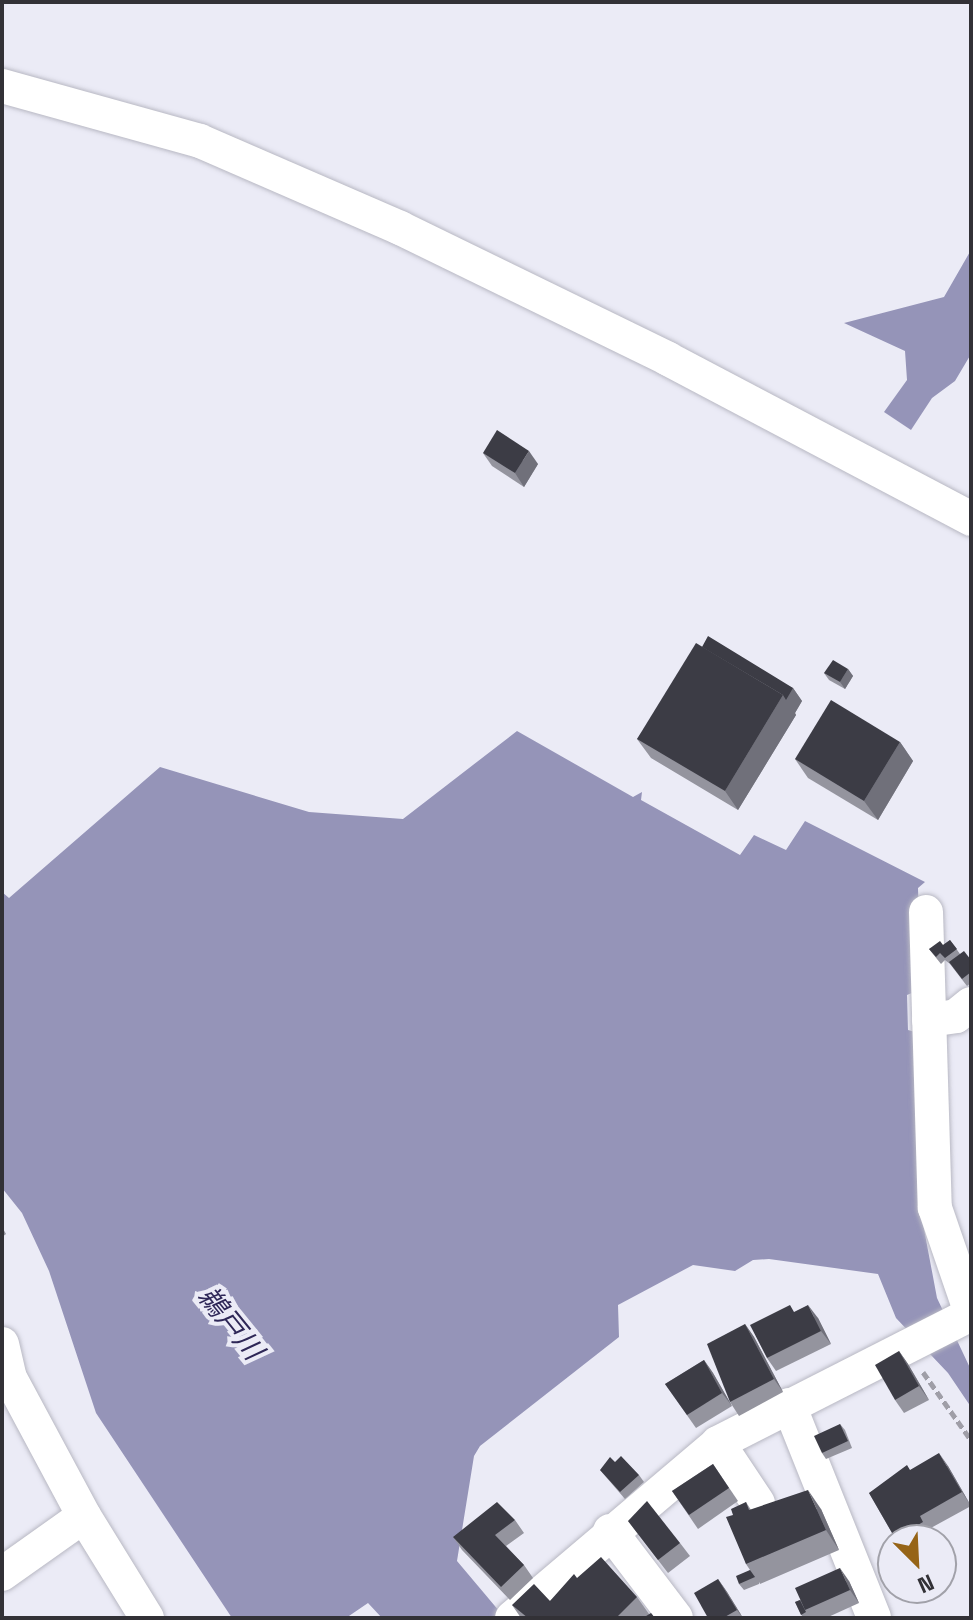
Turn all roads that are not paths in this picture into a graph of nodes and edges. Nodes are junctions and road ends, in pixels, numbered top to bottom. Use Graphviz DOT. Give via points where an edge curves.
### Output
graph roads {
  1 [pos="2,86"];
  2 [pos="971,519"];
  3 [pos="926,912"];
  4 [pos="971,1004"];
  5 [pos="929,1020"];
  6 [pos="968,1315"];
  7 [pos="2,1344"];
  8 [pos="789,1405"];
  9 [pos="718,1443"];
  10 [pos="758,1503"];
  11 [pos="84,1516"];
  12 [pos="610,1531"];
  13 [pos="2,1574"];
  14 [pos="147,1618"];
  15 [pos="512,1618"];
  16 [pos="676,1618"];
  17 [pos="874,1618"];
  1 -- 2 [label="street" via="200,141 400,228 668,359"];
  3 -- 5 [label="street"];
  4 -- 5 [label="street" via="956,1016"];
  5 -- 6 [label="street" via="935,1208"];
  6 -- 8 [label="street"];
  7 -- 11 [label="street" via="10,1378"];
  8 -- 9 [label="street"];
  8 -- 17 [label="street"];
  9 -- 10 [label="street"];
  9 -- 12 [label="street"];
  11 -- 13 [label="street"];
  11 -- 14 [label="street"];
  12 -- 15 [label="street"];
  12 -- 16 [label="street"];
}
